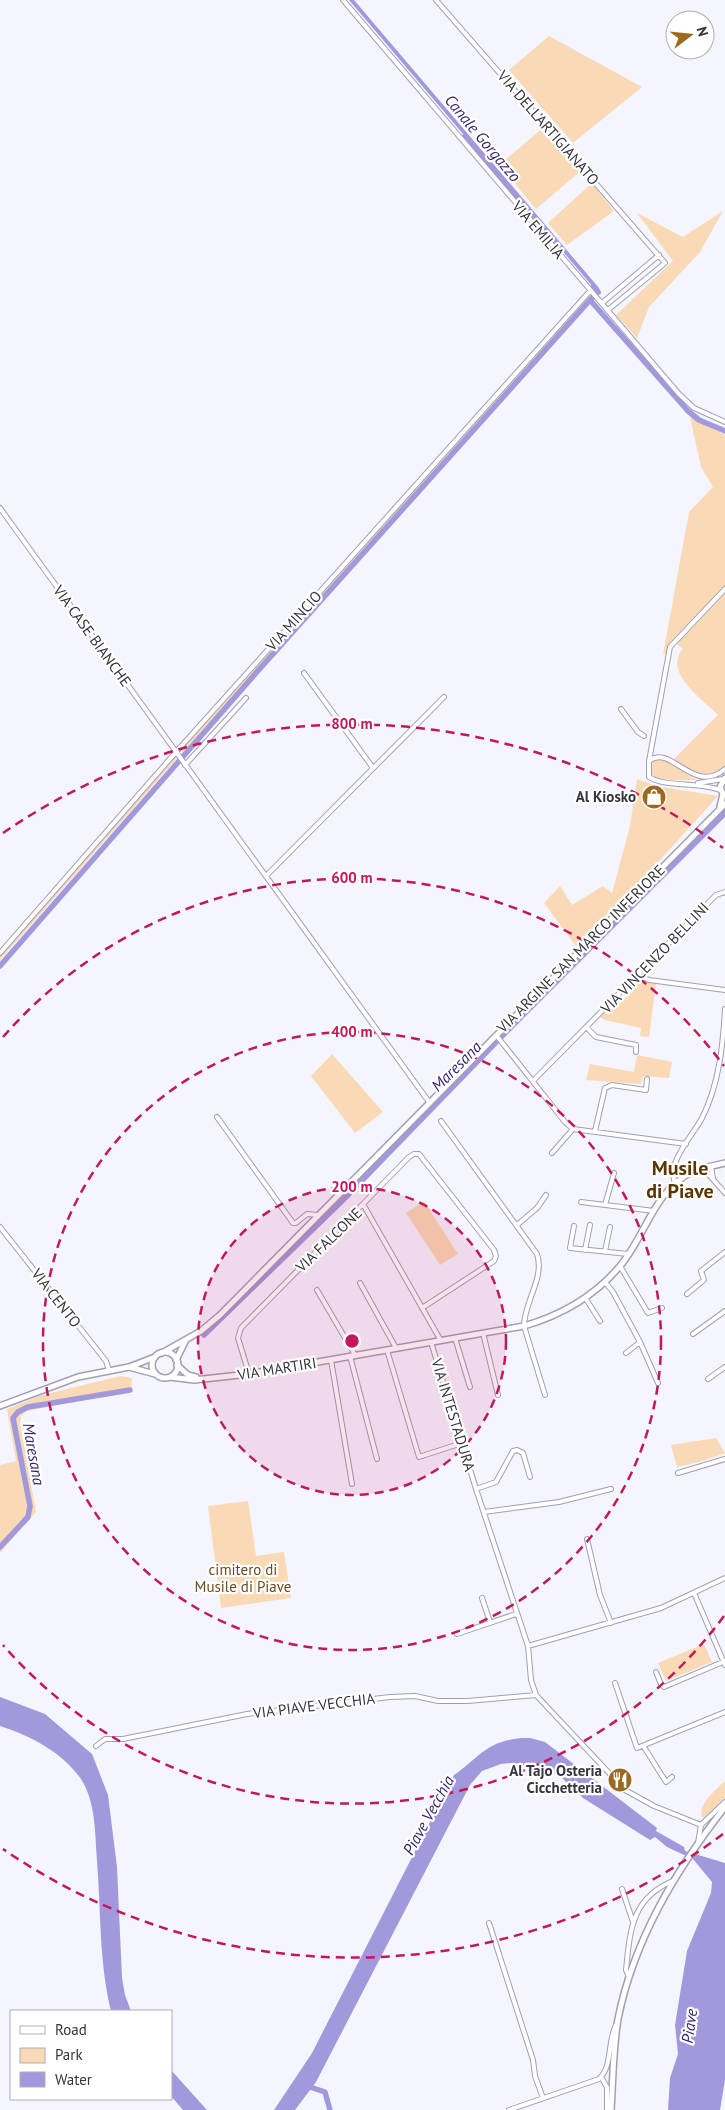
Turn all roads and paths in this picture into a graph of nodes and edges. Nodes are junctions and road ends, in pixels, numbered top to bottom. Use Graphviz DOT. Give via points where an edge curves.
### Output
graph roads {
  1 [pos="343,0"];
  2 [pos="436,0"];
  3 [pos="659,255"];
  4 [pos="590,291"];
  5 [pos="602,303"];
  6 [pos="608,310"];
  7 [pos="725,422"];
  8 [pos="0,508"];
  9 [pos="725,589"];
  10 [pos="304,673"];
  11 [pos="444,696"];
  12 [pos="246,698"];
  13 [pos="621,708"];
  14 [pos="644,736"];
  15 [pos="177,754"];
  16 [pos="649,761"];
  17 [pos="184,763"];
  18 [pos="373,768"];
  19 [pos="725,769"];
  20 [pos="724,779"];
  21 [pos="692,784"];
  22 [pos="723,793"];
  23 [pos="725,804"];
  24 [pos="718,812"];
  25 [pos="266,876"];
  26 [pos="725,892"];
  27 [pos="0,953"];
  28 [pos="638,975"];
  29 [pos="725,990"];
  30 [pos="725,1009"];
  31 [pos="586,1027"];
  32 [pos="497,1036"];
  33 [pos="636,1052"];
  34 [pos="647,1079"];
  35 [pos="534,1080"];
  36 [pos="430,1102"];
  37 [pos="217,1117"];
  38 [pos="441,1121"];
  39 [pos="573,1128"];
  40 [pos="595,1131"];
  41 [pos="686,1144"];
  42 [pos="552,1153"];
  43 [pos="725,1163"];
  44 [pos="711,1166"];
  45 [pos="675,1168"];
  46 [pos="703,1168"];
  47 [pos="614,1173"];
  48 [pos="682,1178"];
  49 [pos="713,1179"];
  50 [pos="675,1183"];
  51 [pos="725,1193"];
  52 [pos="546,1195"];
  53 [pos="580,1202"];
  54 [pos="363,1204"];
  55 [pos="605,1205"];
  56 [pos="654,1211"];
  57 [pos="318,1215"];
  58 [pos="517,1224"];
  59 [pos="590,1225"];
  60 [pos="574,1226"];
  61 [pos="610,1227"];
  62 [pos="0,1228"];
  63 [pos="585,1250"];
  64 [pos="605,1251"];
  65 [pos="725,1252"];
  66 [pos="628,1254"];
  67 [pos="620,1266"];
  68 [pos="606,1282"];
  69 [pos="360,1283"];
  70 [pos="317,1290"];
  71 [pos="686,1294"];
  72 [pos="586,1299"];
  73 [pos="422,1308"];
  74 [pos="662,1308"];
  75 [pos="725,1311"];
  76 [pos="600,1321"];
  77 [pos="524,1326"];
  78 [pos="483,1333"];
  79 [pos="694,1334"];
  80 [pos="455,1338"];
  81 [pos="186,1340"];
  82 [pos="441,1340"];
  83 [pos="431,1342"];
  84 [pos="640,1342"];
  85 [pos="396,1348"];
  86 [pos="387,1350"];
  87 [pos="162,1353"];
  88 [pos="626,1353"];
  89 [pos="353,1356"];
  90 [pos="155,1357"];
  91 [pos="331,1360"];
  92 [pos="177,1362"];
  93 [pos="129,1367"];
  94 [pos="725,1367"];
  95 [pos="109,1370"];
  96 [pos="156,1374"];
  97 [pos="249,1374"];
  98 [pos="170,1377"];
  99 [pos="198,1379"];
  100 [pos="708,1379"];
  101 [pos="658,1383"];
  102 [pos="470,1387"];
  103 [pos="498,1395"];
  104 [pos="544,1396"];
  105 [pos="0,1406"];
  106 [pos="462,1443"];
  107 [pos="377,1459"];
  108 [pos="725,1459"];
  109 [pos="678,1473"];
  110 [pos="530,1476"];
  111 [pos="352,1484"];
  112 [pos="476,1489"];
  113 [pos="611,1489"];
  114 [pos="484,1512"];
  115 [pos="587,1539"];
  116 [pos="725,1578"];
  117 [pos="694,1593"];
  118 [pos="482,1598"];
  119 [pos="516,1614"];
  120 [pos="490,1622"];
  121 [pos="611,1624"];
  122 [pos="457,1634"];
  123 [pos="528,1646"];
  124 [pos="724,1662"];
  125 [pos="656,1672"];
  126 [pos="615,1683"];
  127 [pos="536,1695"];
  128 [pos="725,1712"];
  129 [pos="96,1746"];
  130 [pos="644,1747"];
  131 [pos="672,1777"];
  132 [pos="725,1802"];
  133 [pos="725,1807"];
  134 [pos="701,1825"];
  135 [pos="698,1843"];
  136 [pos="676,1880"];
  137 [pos="622,1889"];
  138 [pos="633,1922"];
  139 [pos="489,1923"];
  140 [pos="629,1977"];
  141 [pos="618,2021"];
  142 [pos="601,2077"];
  143 [pos="543,2098"];
  144 [pos="509,2110"];
  145 [pos="607,2110"];
  146 [pos="611,2110"];
  1 -- 4 [label="street, VIA EMILIA"];
  2 -- 3 [label="street, VIA DELL'ARTIGIANATO"];
  3 -- 5 [label="street"];
  3 -- 6 [label="street" via="666,263"];
  4 -- 5 [label="street, VIA EMILIA"];
  4 -- 15 [label="street, VIA MINCIO"];
  5 -- 6 [label="street, VIA EMILIA"];
  6 -- 7 [label="street, VIA EMILIA" via="694,408"];
  8 -- 15 [label="street, VIA CASE BIANCHE"];
  9 -- 16 [label="street" via="670,647"];
  10 -- 18 [label="street"];
  11 -- 18 [label="street"];
  12 -- 17 [label="street"];
  13 -- 14 [label="street"];
  15 -- 17 [label="street, VIA CASE BIANCHE"];
  15 -- 27 [label="street, VIA MINCIO"];
  16 -- 19 [label="street" via="659,756 669,759 697,776 714,775"];
  16 -- 21 [label="street, VIA ARGINE SAN MARCO INFERIORE" via="648,774 654,780"];
  17 -- 25 [label="street, VIA CASE BIANCHE"];
  18 -- 25 [label="street"];
  20 -- 21 [label="street, VIA ARGINE SAN MARCO INFERIORE"];
  20 -- 22 [label="street, VIA ARGINE SAN MARCO INFERIORE"];
  21 -- 22 [label="street, VIA ARGINE SAN MARCO INFERIORE" via="710,786"];
  22 -- 24 [label="street, VIA ARGINE SAN MARCO INFERIORE"];
  23 -- 24 [label="street, VIA ARGINE SAN MARCO INFERIORE"];
  24 -- 32 [label="street, VIA ARGINE SAN MARCO INFERIORE"];
  25 -- 36 [label="street, VIA CASE BIANCHE"];
  26 -- 28 [label="street, VIA VINCENZO BELLINI" via="716,895"];
  28 -- 29 [label="street" via="649,980"];
  28 -- 31 [label="street, VIA VINCENZO BELLINI"];
  30 -- 41 [label="street" via="723,1046 709,1099"];
  31 -- 33 [label="street, VIA VINCENZO BELLINI" via="596,1037 636,1045"];
  31 -- 35 [label="street, VIA VINCENZO BELLINI"];
  32 -- 35 [label="street"];
  32 -- 36 [label="street, VIA ARGINE SAN MARCO INFERIORE"];
  34 -- 40 [label="street" via="646,1090 612,1085 604,1088"];
  35 -- 39 [label="street"];
  36 -- 57 [label="street, VIA ARGINE SAN MARCO INFERIORE"];
  37 -- 57 [label="street, VIA ARGINE SAN MARCO INFERIORE" via="293,1223 307,1214"];
  38 -- 58 [label="street"];
  39 -- 40 [label="street"];
  39 -- 42 [label="street"];
  40 -- 41 [label="street"];
  41 -- 45 [label="street"];
  43 -- 44 [label="street, VIA MARTIRI"];
  44 -- 46 [label="street, VIA MARTIRI"];
  44 -- 49 [label="street"];
  45 -- 48 [label="street"];
  45 -- 50 [label="street" via="672,1177"];
  46 -- 48 [label="street, VIA MARTIRI"];
  46 -- 49 [label="street"];
  47 -- 55 [label="street"];
  48 -- 50 [label="street, VIA MARTIRI"];
  49 -- 51 [label="street"];
  50 -- 56 [label="street, VIA MARTIRI"];
  52 -- 58 [label="street" via="537,1208"];
  53 -- 55 [label="street"];
  54 -- 73 [label="street, VIA FALCONE"];
  54 -- 73 [label="street" via="409,1157 419,1154 494,1250 494,1261"];
  54 -- 97 [label="street, VIA FALCONE" via="241,1328 238,1338"];
  55 -- 56 [label="street"];
  56 -- 66 [label="street, VIA MARTIRI"];
  57 -- 81 [label="street, VIA ARGINE SAN MARCO INFERIORE" via="215,1320"];
  58 -- 77 [label="street" via="535,1250 540,1264"];
  59 -- 63 [label="street"];
  60 -- 63 [label="street" via="570,1248"];
  61 -- 64 [label="street"];
  62 -- 95 [label="street, VIA CENTO" via="106,1361"];
  63 -- 64 [label="street"];
  64 -- 66 [label="street"];
  65 -- 71 [label="street" via="701,1271 704,1280"];
  66 -- 67 [label="street, VIA MARTIRI"];
  67 -- 68 [label="street, VIA MARTIRI"];
  67 -- 74 [label="street" via="648,1313"];
  68 -- 72 [label="street, VIA MARTIRI"];
  68 -- 84 [label="street"];
  69 -- 85 [label="street"];
  70 -- 89 [label="street"];
  72 -- 76 [label="street"];
  72 -- 77 [label="street, VIA MARTIRI" via="561,1313"];
  73 -- 82 [label="street, VIA FALCONE"];
  75 -- 79 [label="street"];
  77 -- 78 [label="street, VIA MARTIRI"];
  77 -- 104 [label="street"];
  78 -- 80 [label="street, VIA MARTIRI"];
  78 -- 103 [label="street"];
  80 -- 82 [label="street, VIA MARTIRI"];
  80 -- 102 [label="street"];
  81 -- 87 [label="street, VIA ARGINE SAN MARCO INFERIORE"];
  81 -- 92 [label="street, VIA ARGINE SAN MARCO INFERIORE"];
  82 -- 83 [label="street, VIA MARTIRI"];
  83 -- 85 [label="street, VIA MARTIRI"];
  83 -- 106 [label="street, VIA INTESTADURA"];
  84 -- 88 [label="street"];
  84 -- 101 [label="street"];
  85 -- 86 [label="street, VIA MARTIRI"];
  86 -- 89 [label="street, VIA MARTIRI"];
  86 -- 106 [label="street" via="419,1457"];
  87 -- 90 [label="street, VIA ARGINE SAN MARCO INFERIORE"];
  87 -- 92 [label="street" via="171,1354"];
  89 -- 91 [label="street, VIA MARTIRI"];
  89 -- 107 [label="street"];
  90 -- 93 [label="street, VIA ARGINE SAN MARCO INFERIORE"];
  90 -- 96 [label="street" via="152,1365"];
  91 -- 97 [label="street, VIA MARTIRI"];
  91 -- 111 [label="street"];
  92 -- 98 [label="street, VIA ARGINE SAN MARCO INFERIORE"];
  92 -- 99 [label="street" via="188,1375"];
  93 -- 95 [label="street"];
  93 -- 96 [label="street"];
  94 -- 100 [label="street"];
  95 -- 105 [label="street" via="78,1377"];
  96 -- 98 [label="street"];
  97 -- 99 [label="street, VIA MARTIRI"];
  98 -- 99 [label="street, VIA MARTIRI"];
  106 -- 112 [label="street, VIA INTESTADURA"];
  108 -- 109 [label="street"];
  110 -- 112 [label="street, VIA INTESTADURA" via="523,1453 516,1450 496,1482"];
  112 -- 114 [label="street, VIA INTESTADURA"];
  113 -- 114 [label="street" via="559,1502"];
  114 -- 119 [label="street, VIA INTESTADURA"];
  115 -- 121 [label="street" via="600,1595"];
  116 -- 117 [label="street"];
  117 -- 121 [label="street" via="661,1608"];
  117 -- 124 [label="street"];
  118 -- 120 [label="street"];
  119 -- 120 [label="street"];
  119 -- 123 [label="street, VIA INTESTADURA"];
  120 -- 122 [label="street"];
  121 -- 123 [label="street"];
  123 -- 127 [label="street, VIA INTESTADURA" via="531,1680"];
  124 -- 125 [label="street" via="664,1687"];
  126 -- 130 [label="street" via="636,1747"];
  127 -- 129 [label="street, VIA PIAVE VECCHIA" via="468,1701 438,1701 415,1696 382,1698 247,1714 122,1739 105,1739"];
  127 -- 134 [label="street, VIA INTESTADURA" via="625,1790"];
  128 -- 130 [label="street"];
  130 -- 131 [label="street" via="666,1782"];
  132 -- 134 [label="street"];
  133 -- 135 [label="street"];
  134 -- 135 [label="street"];
  135 -- 136 [label="street"];
  136 -- 138 [label="street" via="663,1885 645,1900"];
  136 -- 140 [label="street" via="652,1918"];
  137 -- 138 [label="street"];
  138 -- 140 [label="street" via="626,1970"];
  139 -- 143 [label="street" via="534,2060 535,2076"];
  140 -- 141 [label="street"];
  141 -- 142 [label="street" via="612,2032 606,2070"];
  141 -- 146 [label="street"];
  142 -- 143 [label="street"];
  142 -- 145 [label="street" via="607,2087"];
  143 -- 144 [label="street"];
}
